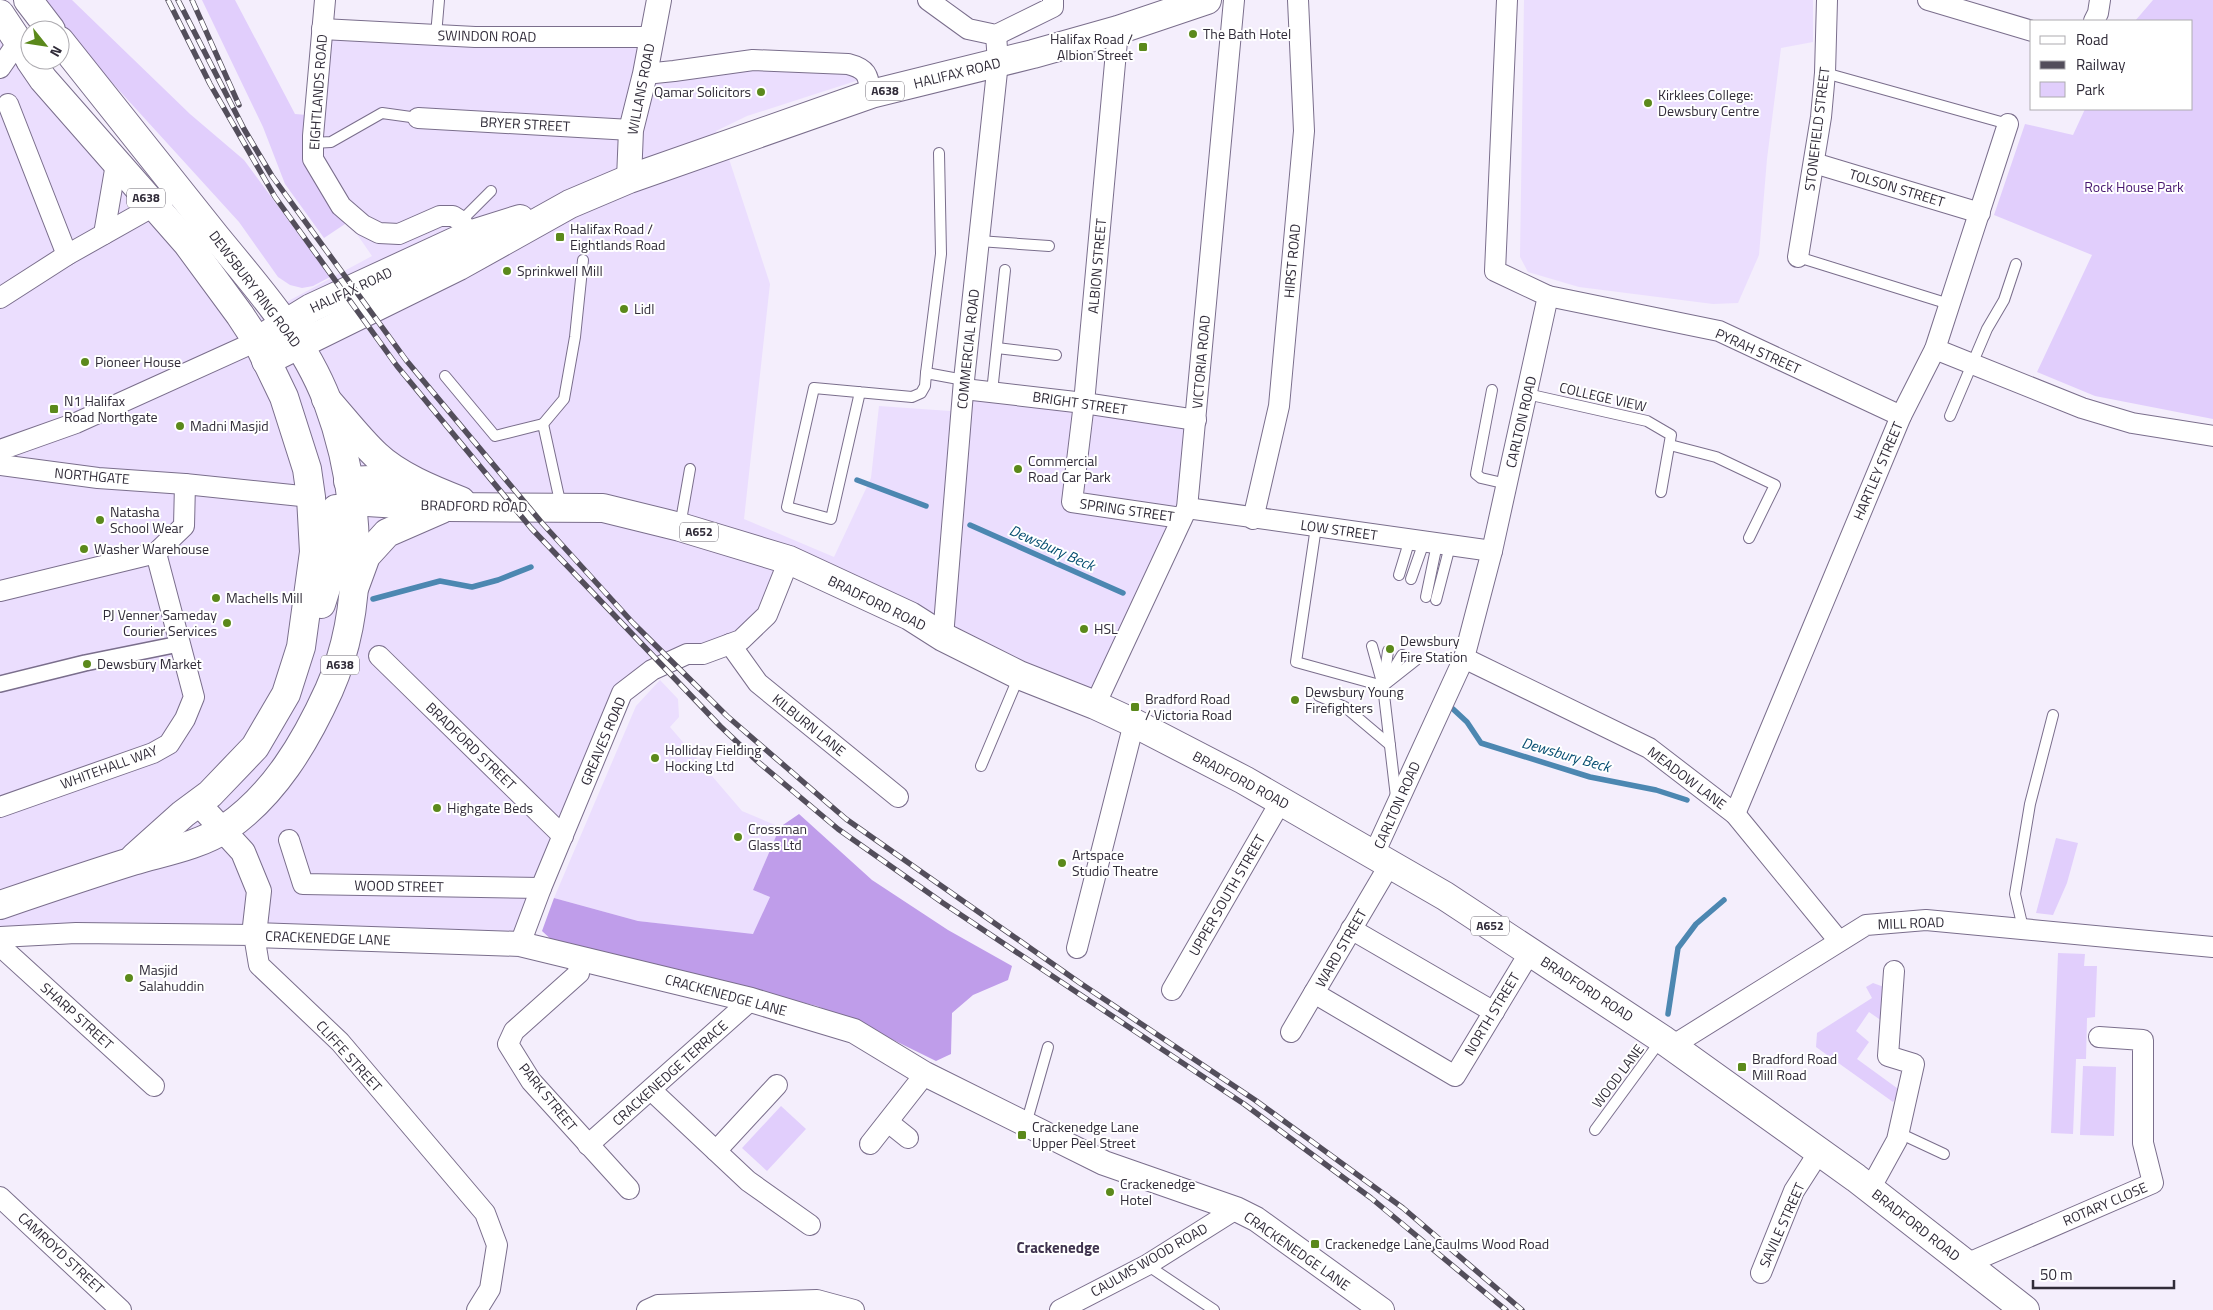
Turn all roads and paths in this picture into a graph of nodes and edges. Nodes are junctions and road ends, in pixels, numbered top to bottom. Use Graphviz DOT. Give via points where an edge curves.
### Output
graph roads {
  1 [pos="325,0"];
  2 [pos="439,0"];
  3 [pos="659,0"];
  4 [pos="928,0"];
  5 [pos="1053,0"];
  6 [pos="1207,0"];
  7 [pos="1234,0"];
  8 [pos="1298,0"];
  9 [pos="1507,0"];
  10 [pos="1827,0"];
  11 [pos="1928,0"];
  12 [pos="2100,0"];
  13 [pos="0,14"];
  14 [pos="2094,20"];
  15 [pos="322,29"];
  16 [pos="1118,30"];
  17 [pos="2030,30"];
  18 [pos="436,35"];
  19 [pos="996,35"];
  20 [pos="652,37"];
  21 [pos="20,45"];
  22 [pos="70,54"];
  23 [pos="20,57"];
  24 [pos="998,62"];
  25 [pos="0,68"];
  26 [pos="37,70"];
  27 [pos="1825,73"];
  28 [pos="645,74"];
  29 [pos="871,94"];
  30 [pos="8,104"];
  31 [pos="418,118"];
  32 [pos="2008,124"];
  33 [pos="631,130"];
  34 [pos="313,143"];
  35 [pos="939,154"];
  36 [pos="1814,162"];
  37 [pos="116,164"];
  38 [pos="629,178"];
  39 [pos="177,188"];
  40 [pos="491,191"];
  41 [pos="570,204"];
  42 [pos="154,206"];
  43 [pos="1980,213"];
  44 [pos="465,228"];
  45 [pos="104,234"];
  46 [pos="979,241"];
  47 [pos="1049,246"];
  48 [pos="67,255"];
  49 [pos="1798,257"];
  50 [pos="583,260"];
  51 [pos="2016,264"];
  52 [pos="1005,270"];
  53 [pos="1548,296"];
  54 [pos="0,298"];
  55 [pos="1949,304"];
  56 [pos="292,335"];
  57 [pos="997,348"];
  58 [pos="1935,349"];
  59 [pos="261,351"];
  60 [pos="1056,355"];
  61 [pos="1973,364"];
  62 [pos="926,373"];
  63 [pos="445,376"];
  64 [pos="964,384"];
  65 [pos="1492,390"];
  66 [pos="860,392"];
  67 [pos="992,392"];
  68 [pos="1527,394"];
  69 [pos="326,400"];
  70 [pos="1084,403"];
  71 [pos="1901,416"];
  72 [pos="1950,416"];
  73 [pos="1196,420"];
  74 [pos="543,424"];
  75 [pos="2213,436"];
  76 [pos="1670,445"];
  77 [pos="0,450"];
  78 [pos="0,465"];
  79 [pos="690,469"];
  80 [pos="185,484"];
  81 [pos="1507,484"];
  82 [pos="1660,492"];
  83 [pos="337,495"];
  84 [pos="454,502"];
  85 [pos="1072,502"];
  86 [pos="561,507"];
  87 [pos="1184,513"];
  88 [pos="1253,518"];
  89 [pos="680,526"];
  90 [pos="1316,527"];
  91 [pos="1748,538"];
  92 [pos="1430,543"];
  93 [pos="1492,551"];
  94 [pos="156,553"];
  95 [pos="790,560"];
  96 [pos="1399,575"];
  97 [pos="1411,579"];
  98 [pos="355,586"];
  99 [pos="0,591"];
  100 [pos="1431,599"];
  101 [pos="943,637"];
  102 [pos="179,644"];
  103 [pos="730,644"];
  104 [pos="1372,646"];
  105 [pos="1388,651"];
  106 [pos="1402,655"];
  107 [pos="379,656"];
  108 [pos="1464,658"];
  109 [pos="1416,660"];
  110 [pos="1019,675"];
  111 [pos="0,684"];
  112 [pos="1383,686"];
  113 [pos="1319,696"];
  114 [pos="1095,705"];
  115 [pos="2053,714"];
  116 [pos="1134,724"];
  117 [pos="1390,745"];
  118 [pos="981,766"];
  119 [pos="898,796"];
  120 [pos="1281,801"];
  121 [pos="198,803"];
  122 [pos="1397,803"];
  123 [pos="0,808"];
  124 [pos="1735,814"];
  125 [pos="223,830"];
  126 [pos="563,836"];
  127 [pos="288,840"];
  128 [pos="1382,859"];
  129 [pos="130,862"];
  130 [pos="541,888"];
  131 [pos="0,905"];
  132 [pos="2023,928"];
  133 [pos="1351,929"];
  134 [pos="254,935"];
  135 [pos="0,937"];
  136 [pos="1839,941"];
  137 [pos="520,944"];
  138 [pos="0,946"];
  139 [pos="2213,947"];
  140 [pos="1077,948"];
  141 [pos="1530,952"];
  142 [pos="577,957"];
  143 [pos="1894,971"];
  144 [pos="1172,990"];
  145 [pos="1314,993"];
  146 [pos="751,1000"];
  147 [pos="1494,1012"];
  148 [pos="1291,1032"];
  149 [pos="2099,1038"];
  150 [pos="1667,1042"];
  151 [pos="1048,1046"];
  152 [pos="925,1074"];
  153 [pos="777,1085"];
  154 [pos="154,1086"];
  155 [pos="651,1090"];
  156 [pos="888,1122"];
  157 [pos="1026,1124"];
  158 [pos="1595,1130"];
  159 [pos="1899,1133"];
  160 [pos="908,1138"];
  161 [pos="870,1144"];
  162 [pos="588,1145"];
  163 [pos="716,1151"];
  164 [pos="1819,1152"];
  165 [pos="1944,1154"];
  166 [pos="629,1189"];
  167 [pos="1870,1189"];
  168 [pos="0,1198"];
  169 [pos="1236,1209"];
  170 [pos="810,1225"];
  171 [pos="1966,1264"];
  172 [pos="1147,1265"];
  173 [pos="1761,1273"];
  174 [pos="1087,1305"];
  175 [pos="121,1310"];
  176 [pos="476,1310"];
  177 [pos="647,1310"];
  178 [pos="854,1310"];
  179 [pos="1060,1310"];
  180 [pos="1214,1310"];
  181 [pos="1382,1310"];
  182 [pos="2025,1310"];
  1 -- 15 [label="street, EIGHTLANDS ROAD"];
  2 -- 18 [label="lane"];
  3 -- 20 [label="street, WILLANS ROAD"];
  4 -- 19 [label="street" via="968,29"];
  5 -- 19 [label="street" via="1053,7"];
  6 -- 16 [label="main road, HALIFAX ROAD / A638"];
  7 -- 73 [label="street, VICTORIA ROAD"];
  8 -- 88 [label="street, HIRST ROAD" via="1304,131 1279,406"];
  9 -- 53 [label="street" via="1494,270"];
  10 -- 27 [label="street, STONEFIELD STREET"];
  11 -- 17 [label="street"];
  12 -- 14 [label="street"];
  13 -- 21 [label="main road, A638"];
  15 -- 18 [label="street, SWINDON ROAD"];
  15 -- 34 [label="street, EIGHTLANDS ROAD"];
  16 -- 24 [label="main road, HALIFAX ROAD / A638"];
  16 -- 70 [label="street, ALBION STREET"];
  18 -- 20 [label="street, SWINDON ROAD"];
  19 -- 24 [label="street, COMMERCIAL ROAD"];
  20 -- 28 [label="street, WILLANS ROAD"];
  22 -- 39 [label="main road, DEWSBURY RING ROAD / A638"];
  23 -- 25 [label="street"];
  24 -- 29 [label="main road, HALIFAX ROAD / A638"];
  24 -- 46 [label="street, COMMERCIAL ROAD"];
  26 -- 37 [label="main road, DEWSBURY RING ROAD / A638"];
  27 -- 32 [label="lane"];
  27 -- 36 [label="street, STONEFIELD STREET"];
  28 -- 29 [label="street" via="753,60 848,64 859,67 868,77"];
  28 -- 33 [label="street, WILLANS ROAD"];
  29 -- 38 [label="main road, HALIFAX ROAD / A638"];
  30 -- 48 [label="street"];
  31 -- 33 [label="street, BRYER STREET"];
  31 -- 34 [label="lane" via="382,113 331,142"];
  32 -- 43 [label="street, HARTLEY STREET"];
  33 -- 38 [label="street, WILLANS ROAD"];
  34 -- 44 [label="street, EIGHTLANDS ROAD" via="314,159 341,206 363,225 379,233 399,234 440,216 453,216"];
  35 -- 62 [label="lane" via="941,254"];
  36 -- 43 [label="street, TOLSON STREET"];
  36 -- 49 [label="street, STONEFIELD STREET"];
  37 -- 42 [label="main road, DEWSBURY RING ROAD / A638"];
  37 -- 45 [label="street"];
  38 -- 41 [label="main road, HALIFAX ROAD / A638"];
  39 -- 42 [label="street"];
  39 -- 56 [label="main road, DEWSBURY RING ROAD / A638"];
  40 -- 44 [label="lane"];
  41 -- 44 [label="main road, HALIFAX ROAD / A638"];
  41 -- 56 [label="main road, HALIFAX ROAD / A638" via="459,266 326,330"];
  42 -- 45 [label="street"];
  42 -- 59 [label="main road, DEWSBURY RING ROAD / A638" via="187,243 240,315"];
  43 -- 55 [label="street, HARTLEY STREET"];
  44 -- 56 [label="main road, HALIFAX ROAD / A638" via="311,308"];
  45 -- 48 [label="street"];
  46 -- 47 [label="lane"];
  46 -- 64 [label="street, COMMERCIAL ROAD"];
  48 -- 54 [label="street"];
  49 -- 55 [label="lane"];
  50 -- 74 [label="lane" via="564,399"];
  51 -- 61 [label="lane" via="2004,300 1987,329"];
  52 -- 57 [label="lane"];
  53 -- 68 [label="street, CARLTON ROAD"];
  53 -- 71 [label="street, PYRAH STREET" via="1719,331"];
  55 -- 58 [label="street, HARTLEY STREET"];
  56 -- 59 [label="main road, HALIFAX ROAD / A638"];
  56 -- 69 [label="main road, DEWSBURY RING ROAD / A638"];
  57 -- 60 [label="lane"];
  57 -- 67 [label="lane"];
  58 -- 61 [label="street"];
  58 -- 71 [label="street, HARTLEY STREET"];
  59 -- 77 [label="street, HALIFAX ROAD"];
  59 -- 83 [label="main road, DEWSBURY RING ROAD / A638" via="284,397 307,469"];
  61 -- 72 [label="lane"];
  61 -- 75 [label="street" via="2082,408 2132,423"];
  62 -- 64 [label="lane"];
  62 -- 66 [label="lane" via="921,394 912,397"];
  63 -- 74 [label="lane" via="495,436"];
  64 -- 67 [label="street, BRIGHT STREET"];
  64 -- 101 [label="street, COMMERCIAL ROAD"];
  65 -- 81 [label="lane" via="1476,474"];
  66 -- 66 [label="lane" via="814,388 787,507 831,519"];
  67 -- 70 [label="street, BRIGHT STREET"];
  68 -- 76 [label="lane, COLLEGE VIEW" via="1647,422 1671,435"];
  68 -- 81 [label="street, CARLTON ROAD"];
  69 -- 83 [label="main road, DEWSBURY RING ROAD / A638" via="342,455"];
  69 -- 84 [label="main road" via="376,455"];
  70 -- 73 [label="street, BRIGHT STREET"];
  70 -- 85 [label="street, ALBION STREET"];
  71 -- 124 [label="street, HARTLEY STREET"];
  73 -- 87 [label="street, VICTORIA ROAD"];
  74 -- 86 [label="lane"];
  76 -- 82 [label="lane"];
  76 -- 91 [label="lane" via="1716,457 1775,486"];
  78 -- 80 [label="street, NORTHGATE" via="98,478"];
  79 -- 89 [label="lane"];
  80 -- 83 [label="street, BRADFORD ROAD"];
  80 -- 94 [label="street" via="184,526"];
  81 -- 93 [label="street, CARLTON ROAD"];
  83 -- 84 [label="main road, BRADFORD ROAD / A652"];
  83 -- 98 [label="main road, DEWSBURY RING ROAD / A638"];
  83 -- 121 [label="main road, DEWSBURY RING ROAD / A638" via="314,552 301,647 286,694 255,747"];
  84 -- 86 [label="main road, BRADFORD ROAD / A652"];
  84 -- 98 [label="main road, A638" via="387,533 366,556"];
  85 -- 87 [label="street, SPRING STREET"];
  86 -- 89 [label="main road, BRADFORD ROAD / A652" via="603,508"];
  87 -- 88 [label="street, LOW STREET"];
  87 -- 114 [label="street, VICTORIA ROAD"];
  88 -- 90 [label="street, LOW STREET"];
  89 -- 95 [label="main road, BRADFORD ROAD / A652"];
  90 -- 92 [label="street, LOW STREET"];
  90 -- 112 [label="lane" via="1296,662"];
  92 -- 93 [label="street, LOW STREET"];
  92 -- 96 [label="lane"];
  92 -- 97 [label="lane"];
  92 -- 100 [label="lane"];
  93 -- 108 [label="street, CARLTON ROAD"];
  94 -- 99 [label="street"];
  94 -- 102 [label="street, WHITEHALL WAY"];
  95 -- 101 [label="main road, BRADFORD ROAD / A652" via="910,616"];
  95 -- 103 [label="street, GREAVES ROAD" via="767,615 741,640"];
  98 -- 125 [label="main road, DEWSBURY RING ROAD / A638" via="340,666 319,713 288,765 254,807"];
  101 -- 110 [label="main road, BRADFORD ROAD / A652"];
  102 -- 111 [label="street" via="85,662"];
  102 -- 123 [label="street, WHITEHALL WAY" via="194,697 170,744"];
  103 -- 119 [label="street, KILBURN LANE" via="758,684"];
  103 -- 126 [label="street, GREAVES ROAD" via="703,654 687,654 652,670 622,693"];
  104 -- 112 [label="lane"];
  105 -- 112 [label="lane"];
  106 -- 112 [label="lane"];
  107 -- 126 [label="street, BRADFORD STREET"];
  108 -- 122 [label="street, CARLTON ROAD"];
  108 -- 124 [label="street, MEADOW LANE" via="1649,748"];
  109 -- 112 [label="lane"];
  110 -- 114 [label="main road, BRADFORD ROAD / A652"];
  110 -- 118 [label="lane"];
  112 -- 117 [label="lane"];
  113 -- 117 [label="lane" via="1345,707"];
  114 -- 116 [label="main road, BRADFORD ROAD / A652"];
  115 -- 132 [label="lane" via="2030,804 2015,894"];
  116 -- 120 [label="main road, BRADFORD ROAD / A652"];
  116 -- 140 [label="street"];
  117 -- 122 [label="lane"];
  120 -- 128 [label="main road, BRADFORD ROAD / A652"];
  120 -- 144 [label="street, UPPER SOUTH STREET"];
  121 -- 125 [label="street, CLIFFE STREET"];
  121 -- 129 [label="main road, DEWSBURY RING ROAD / A638"];
  122 -- 128 [label="street, CARLTON ROAD"];
  124 -- 136 [label="street, MEADOW LANE"];
  125 -- 129 [label="main road, DEWSBURY RING ROAD / A638" via="194,843"];
  125 -- 134 [label="street, CLIFFE STREET" via="243,852 259,891"];
  126 -- 130 [label="street, GREAVES ROAD"];
  127 -- 130 [label="street, WOOD STREET" via="303,884"];
  128 -- 133 [label="street, WARD STREET"];
  128 -- 141 [label="main road, BRADFORD ROAD / A652"];
  129 -- 131 [label="main road, DEWSBURY RING ROAD / A638"];
  130 -- 137 [label="street, GREAVES ROAD"];
  132 -- 136 [label="street, MILL ROAD" via="1926,920 1866,925"];
  132 -- 139 [label="street, MILL ROAD"];
  133 -- 145 [label="street, WARD STREET"];
  133 -- 147 [label="street"];
  134 -- 135 [label="street, CRACKENEDGE LANE" via="76,933"];
  134 -- 137 [label="street, CRACKENEDGE LANE"];
  134 -- 176 [label="street, CLIFFE STREET" via="260,965 340,1042 485,1213 498,1245 490,1290"];
  136 -- 150 [label="street, MILL ROAD"];
  137 -- 142 [label="street, CRACKENEDGE LANE"];
  138 -- 154 [label="street, SHARP STREET"];
  141 -- 147 [label="street, NORTH STREET"];
  141 -- 150 [label="main road, BRADFORD ROAD / A652"];
  142 -- 146 [label="street, CRACKENEDGE LANE"];
  142 -- 162 [label="street, PARK STREET" via="579,973 514,1031 508,1044 531,1081"];
  143 -- 159 [label="street" via="1888,1056 1914,1064"];
  145 -- 147 [label="street, NORTH STREET" via="1455,1076"];
  145 -- 148 [label="street, WARD STREET"];
  146 -- 152 [label="street, CRACKENEDGE LANE" via="854,1031"];
  146 -- 155 [label="street, CRACKENEDGE TERRACE"];
  149 -- 171 [label="street, ROTARY CLOSE" via="2143,1040 2143,1143 2153,1183"];
  150 -- 158 [label="lane, WOOD LANE"];
  150 -- 164 [label="main road, BRADFORD ROAD / A652"];
  151 -- 157 [label="lane"];
  152 -- 156 [label="street"];
  152 -- 157 [label="street, CRACKENEDGE LANE"];
  153 -- 163 [label="street"];
  155 -- 162 [label="street, CRACKENEDGE TERRACE"];
  155 -- 163 [label="street"];
  156 -- 160 [label="street"];
  156 -- 161 [label="street"];
  157 -- 169 [label="street, CRACKENEDGE LANE" via="1104,1163"];
  159 -- 165 [label="lane"];
  159 -- 167 [label="street"];
  162 -- 166 [label="street, PARK STREET"];
  163 -- 170 [label="street" via="748,1181"];
  164 -- 167 [label="main road, BRADFORD ROAD / A652"];
  164 -- 173 [label="street, SAVILE STREET" via="1794,1191"];
  167 -- 171 [label="main road, BRADFORD ROAD / A652"];
  168 -- 175 [label="street, CAMROYD STREET"];
  169 -- 172 [label="street, CAULMS WOOD ROAD"];
  169 -- 181 [label="street, CRACKENEDGE LANE" via="1256,1219"];
  171 -- 182 [label="main road, BRADFORD ROAD / A652"];
  172 -- 174 [label="street, CAULMS WOOD ROAD"];
  172 -- 180 [label="lane"];
  174 -- 179 [label="street, CAULMS WOOD ROAD"];
  177 -- 178 [label="street" via="658,1305 817,1300"];
}
